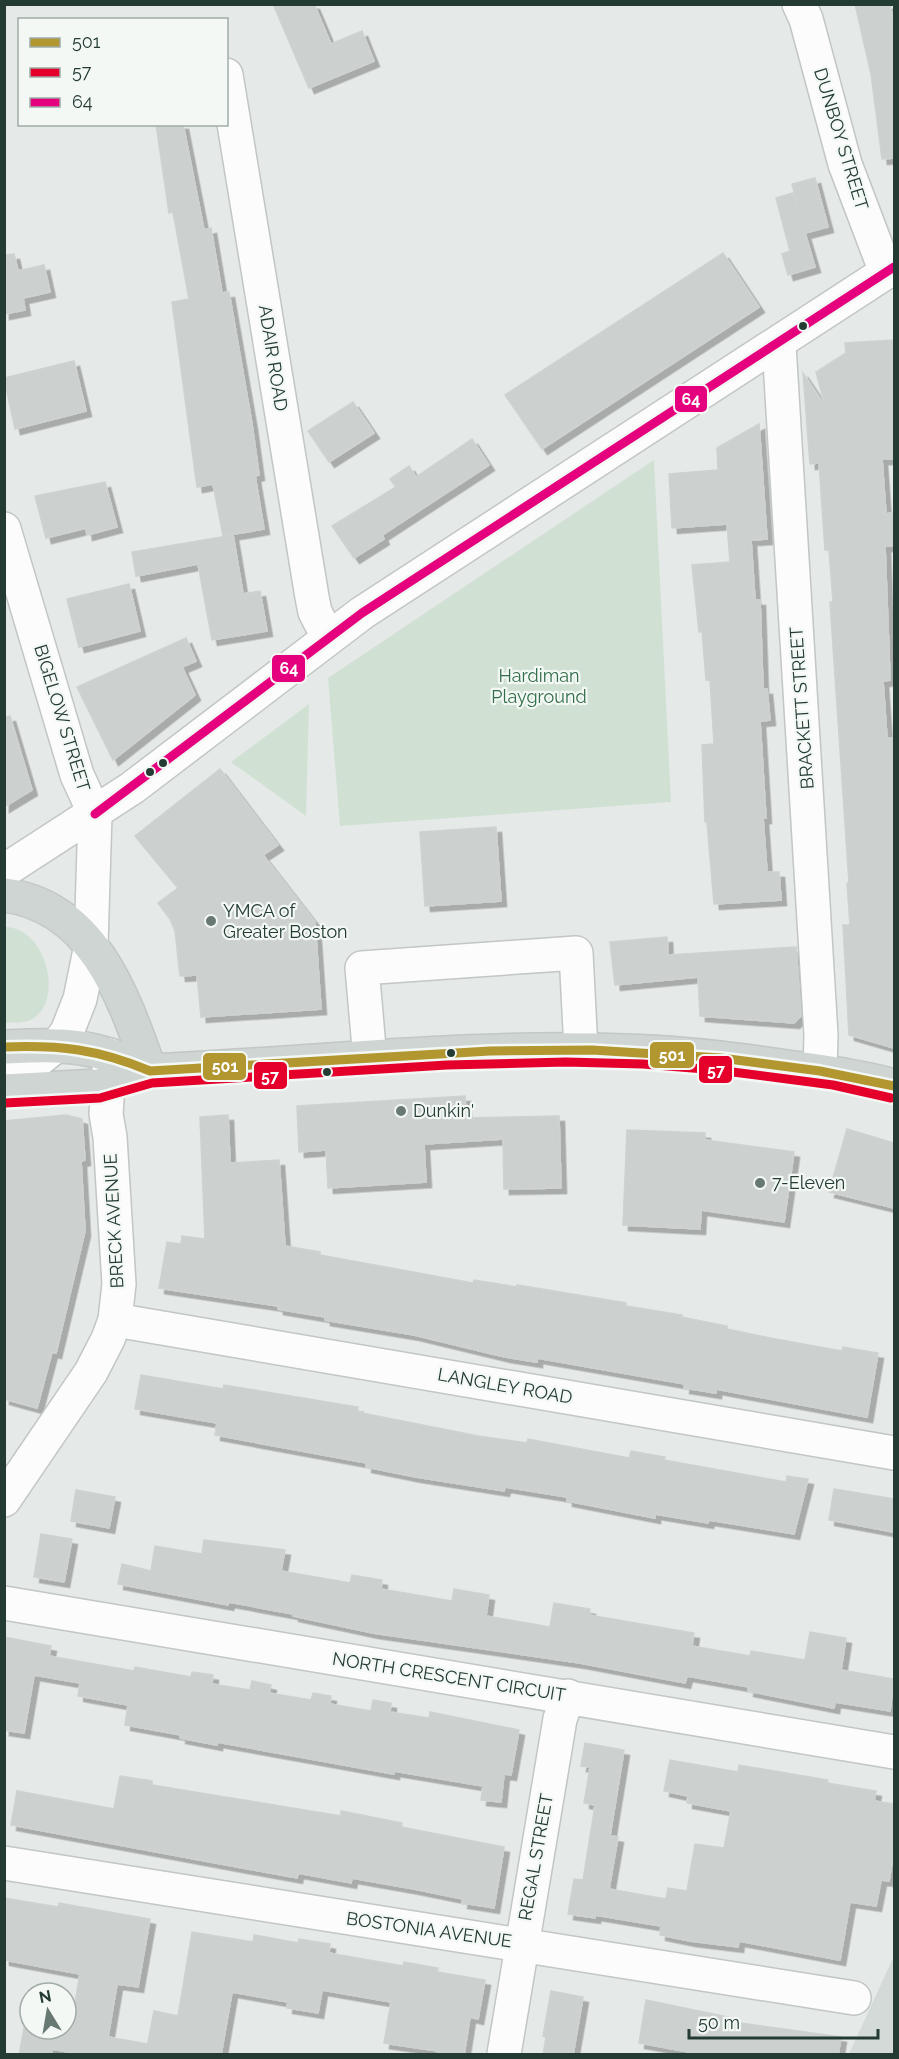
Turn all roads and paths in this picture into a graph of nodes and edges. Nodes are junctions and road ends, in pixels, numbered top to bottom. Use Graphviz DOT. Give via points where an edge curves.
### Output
graph roads {
  1 [pos="799,4"];
  2 [pos="228,87"];
  3 [pos="890,270"];
  4 [pos="779,345"];
  5 [pos="4,529"];
  6 [pos="328,638"];
  7 [pos="95,814"];
  8 [pos="4,871"];
  9 [pos="4,895"];
  10 [pos="91,945"];
  11 [pos="58,1044"];
  12 [pos="4,1047"];
  13 [pos="581,1050"];
  14 [pos="370,1059"];
  15 [pos="110,1069"];
  16 [pos="150,1071"];
  17 [pos="820,1071"];
  18 [pos="4,1081"];
  19 [pos="894,1086"];
  20 [pos="4,1091"];
  21 [pos="115,1320"];
  22 [pos="894,1453"];
  23 [pos="4,1500"];
  24 [pos="4,1603"];
  25 [pos="568,1696"];
  26 [pos="894,1752"];
  27 [pos="4,1863"];
  28 [pos="522,1943"];
  29 [pos="854,1998"];
  30 [pos="504,2055"];
  1 -- 3 [label="street, DUNBOY STREET" via="845,164"];
  2 -- 6 [label="street, ADAIR ROAD" via="312,597"];
  3 -- 4 [label="street"];
  4 -- 6 [label="street"];
  4 -- 17 [label="street, BRACKETT STREET" via="821,1023"];
  5 -- 7 [label="street, BIGELOW STREET" via="77,775"];
  6 -- 7 [label="street"];
  7 -- 8 [label="street"];
  7 -- 10 [label="street, BIGELOW STREET"];
  9 -- 10 [label="main road" via="47,906 70,922"];
  10 -- 11 [label="street, BIGELOW STREET" via="74,1018"];
  10 -- 16 [label="main road" via="121,992"];
  11 -- 12 [label="main road"];
  11 -- 15 [label="main road" via="86,1047"];
  11 -- 18 [label="street, BIGELOW STREET" via="27,1069"];
  13 -- 14 [label="main road"];
  13 -- 14 [label="street" via="576,953 362,968"];
  13 -- 17 [label="main road" via="721,1058"];
  14 -- 16 [label="main road"];
  15 -- 16 [label="main road"];
  15 -- 20 [label="main road" via="70,1089"];
  15 -- 21 [label="street, BRECK AVENUE" via="106,1114 119,1284"];
  17 -- 19 [label="main road"];
  21 -- 22 [label="street, LANGLEY ROAD"];
  21 -- 23 [label="street, BRECK AVENUE" via="91,1372"];
  24 -- 25 [label="street, NORTH CRESCENT CIRCUIT"];
  25 -- 26 [label="street, NORTH CRESCENT CIRCUIT"];
  25 -- 28 [label="street, REGAL STREET" via="560,1719"];
  27 -- 28 [label="street, BOSTONIA AVENUE" via="290,1911"];
  28 -- 29 [label="street, BOSTONIA AVENUE"];
  28 -- 30 [label="street, REGAL STREET"];
}
